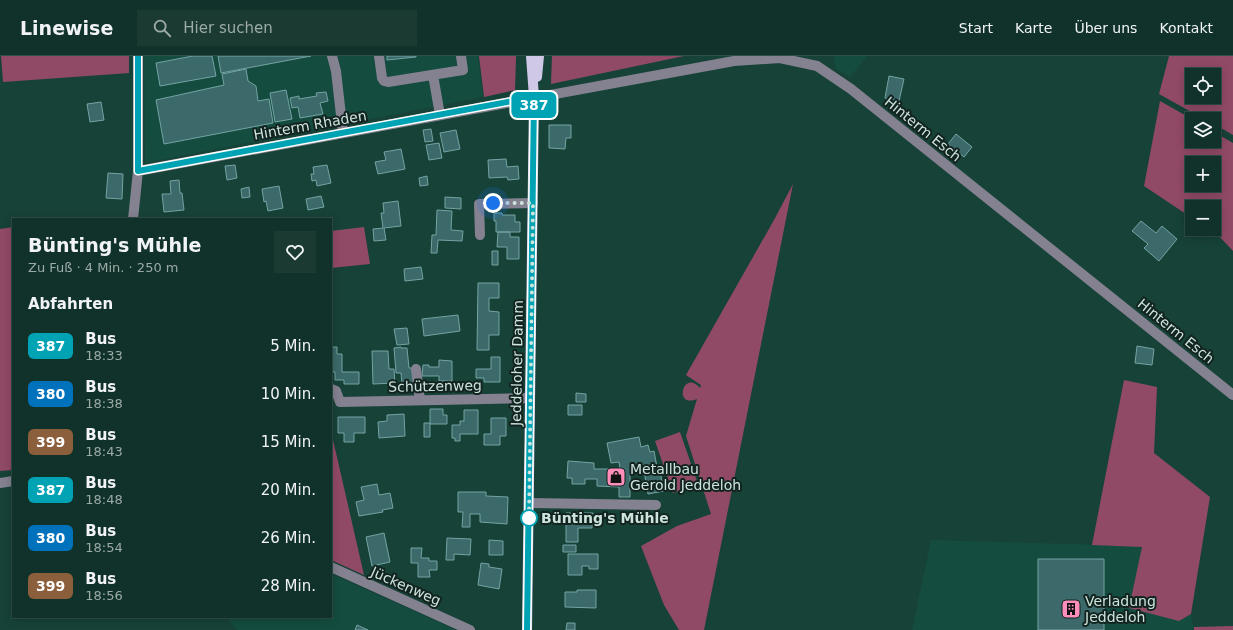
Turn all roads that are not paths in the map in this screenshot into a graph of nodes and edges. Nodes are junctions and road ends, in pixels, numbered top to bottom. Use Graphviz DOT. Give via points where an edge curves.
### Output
graph roads {
  1 [pos="138,56"];
  2 [pos="332,56"];
  3 [pos="379,56"];
  4 [pos="461,56"];
  5 [pos="531,56"];
  6 [pos="539,56"];
  7 [pos="433,75"];
  8 [pos="534,97"];
  9 [pos="440,115"];
  10 [pos="343,133"];
  11 [pos="138,171"];
  12 [pos="533,203"];
  13 [pos="133,218"];
  14 [pos="480,235"];
  15 [pos="416,369"];
  16 [pos="332,389"];
  17 [pos="1233,395"];
  18 [pos="530,398"];
  19 [pos="420,400"];
  20 [pos="12,481"];
  21 [pos="0,482"];
  22 [pos="530,503"];
  23 [pos="656,505"];
  24 [pos="332,567"];
  25 [pos="470,630"];
  26 [pos="527,630"];
  1 -- 11 [label="street"];
  2 -- 10 [label="street"];
  3 -- 7 [label="street" via="384,81"];
  4 -- 7 [label="street" via="463,70"];
  5 -- 8 [label="main road, Jeddeloher Damm"];
  6 -- 8 [label="main road, Jeddeloher Damm"];
  7 -- 9 [label="street"];
  8 -- 9 [label="street, Hinterm Rhaden"];
  8 -- 12 [label="main road, Jeddeloher Damm"];
  8 -- 17 [label="street, Hinterm Esch" via="734,61 780,58 817,66 851,89"];
  9 -- 10 [label="street, Hinterm Rhaden"];
  10 -- 11 [label="street, Hinterm Rhaden"];
  11 -- 13 [label="street"];
  12 -- 14 [label="street" via="479,204"];
  12 -- 18 [label="main road, Jeddeloher Damm"];
  15 -- 19 [label="street"];
  16 -- 19 [label="street, Schützenweg" via="336,391 340,402"];
  18 -- 19 [label="street, Schützenweg"];
  18 -- 22 [label="main road, Jeddeloher Damm"];
  20 -- 21 [label="street"];
  22 -- 23 [label="street"];
  22 -- 26 [label="main road, Jeddeloher Damm"];
  24 -- 25 [label="street, Jückenweg"];
}
